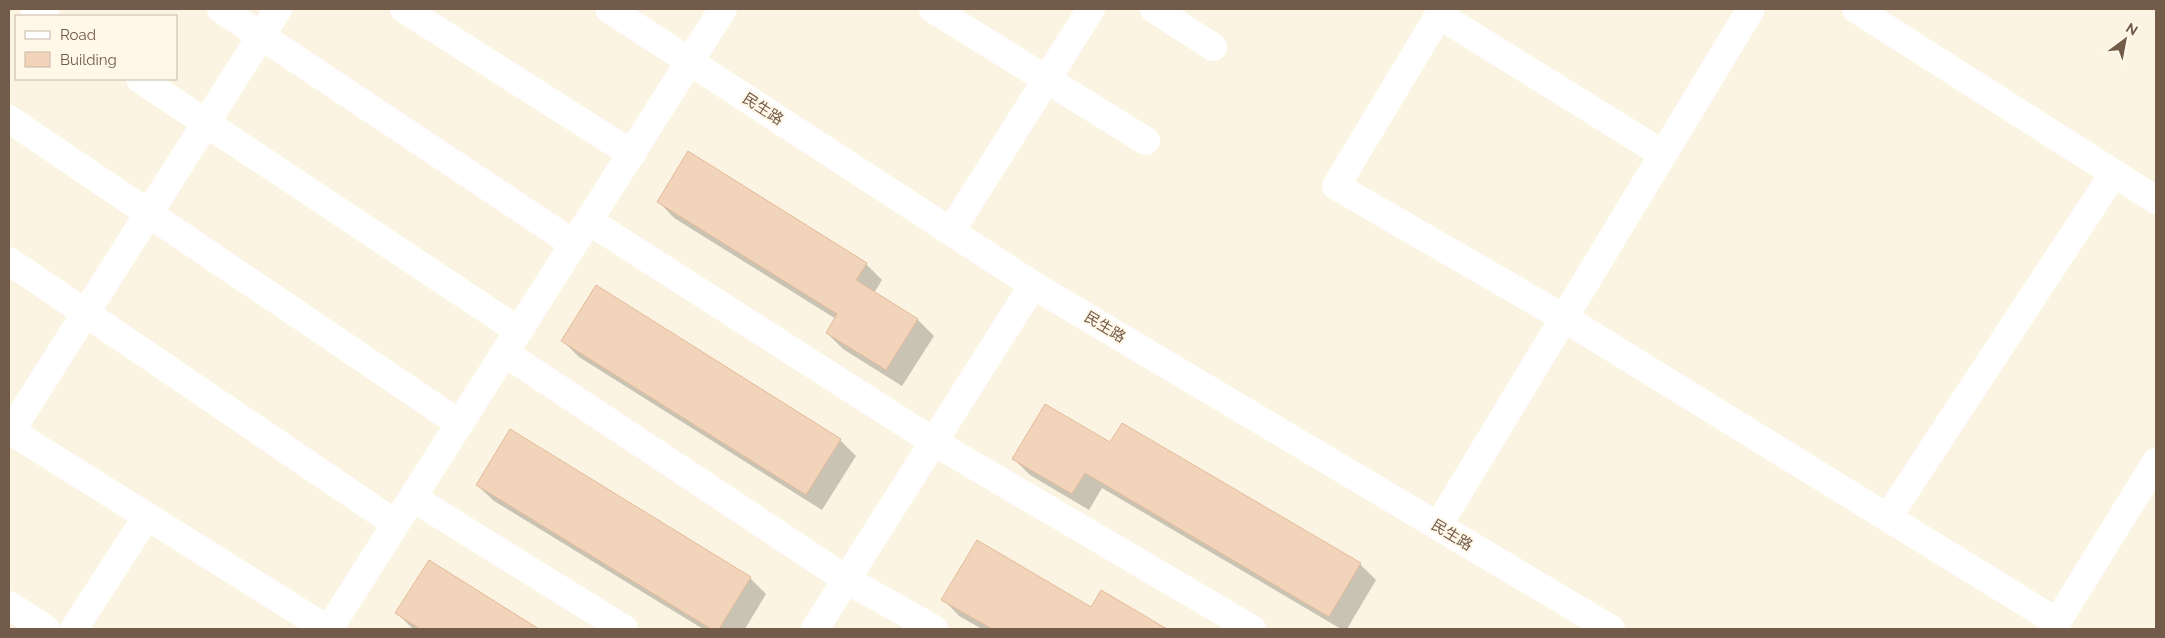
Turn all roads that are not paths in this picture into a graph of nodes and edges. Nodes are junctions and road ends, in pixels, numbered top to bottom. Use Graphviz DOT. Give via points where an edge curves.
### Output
graph roads {
  1 [pos="220,9"];
  2 [pos="278,9"];
  3 [pos="404,9"];
  4 [pos="609,9"];
  5 [pos="723,9"];
  6 [pos="933,9"];
  7 [pos="1091,9"];
  8 [pos="1154,9"];
  9 [pos="1751,9"];
  10 [pos="1856,9"];
  11 [pos="261,36"];
  12 [pos="1213,47"];
  13 [pos="691,62"];
  14 [pos="142,80"];
  15 [pos="1046,80"];
  16 [pos="9,119"];
  17 [pos="206,123"];
  18 [pos="1146,141"];
  19 [pos="632,154"];
  20 [pos="1663,154"];
  21 [pos="2114,173"];
  22 [pos="2156,200"];
  23 [pos="148,214"];
  24 [pos="589,220"];
  25 [pos="951,231"];
  26 [pos="574,244"];
  27 [pos="9,261"];
  28 [pos="1033,284"];
  29 [pos="86,313"];
  30 [pos="1564,318"];
  31 [pos="512,342"];
  32 [pos="460,424"];
  33 [pos="10,431"];
  34 [pos="934,442"];
  35 [pos="2156,462"];
  36 [pos="413,498"];
  37 [pos="147,516"];
  38 [pos="1888,517"];
  39 [pos="396,524"];
  40 [pos="1438,526"];
  41 [pos="847,580"];
  42 [pos="9,605"];
  43 [pos="46,629"];
  44 [pos="74,629"];
  45 [pos="328,629"];
  46 [pos="624,629"];
  47 [pos="815,629"];
  48 [pos="934,629"];
  49 [pos="1252,629"];
  50 [pos="1611,629"];
  1 -- 11 [label="street"];
  2 -- 11 [label="street"];
  3 -- 19 [label="street"];
  4 -- 13 [label="street, 民生路"];
  5 -- 13 [label="street"];
  6 -- 15 [label="street"];
  7 -- 15 [label="street"];
  8 -- 12 [label="street"];
  9 -- 20 [label="street"];
  10 -- 21 [label="street"];
  11 -- 17 [label="street"];
  11 -- 26 [label="street"];
  13 -- 19 [label="street"];
  13 -- 25 [label="street, 民生路"];
  14 -- 17 [label="street"];
  15 -- 18 [label="street"];
  15 -- 25 [label="street"];
  16 -- 23 [label="street"];
  17 -- 23 [label="street"];
  17 -- 31 [label="street"];
  19 -- 24 [label="street"];
  20 -- 30 [label="street"];
  20 -- 30 [label="street" via="1439,15 1336,186"];
  21 -- 22 [label="street"];
  21 -- 38 [label="street"];
  23 -- 29 [label="street"];
  23 -- 32 [label="street"];
  24 -- 26 [label="street"];
  24 -- 34 [label="street"];
  25 -- 28 [label="street, 民生路"];
  26 -- 31 [label="street"];
  27 -- 29 [label="street"];
  28 -- 34 [label="street"];
  28 -- 40 [label="street, 民生路"];
  29 -- 33 [label="street"];
  29 -- 39 [label="street"];
  30 -- 38 [label="street"];
  30 -- 40 [label="street"];
  31 -- 32 [label="street"];
  31 -- 41 [label="street"];
  32 -- 36 [label="street"];
  33 -- 37 [label="street"];
  34 -- 41 [label="street"];
  34 -- 49 [label="street"];
  35 -- 38 [label="street" via="2057,622"];
  36 -- 39 [label="street"];
  36 -- 46 [label="street"];
  37 -- 44 [label="street"];
  37 -- 45 [label="street"];
  39 -- 45 [label="street"];
  40 -- 50 [label="street, 民生路"];
  41 -- 47 [label="street"];
  41 -- 48 [label="street"];
  42 -- 43 [label="street"];
}
